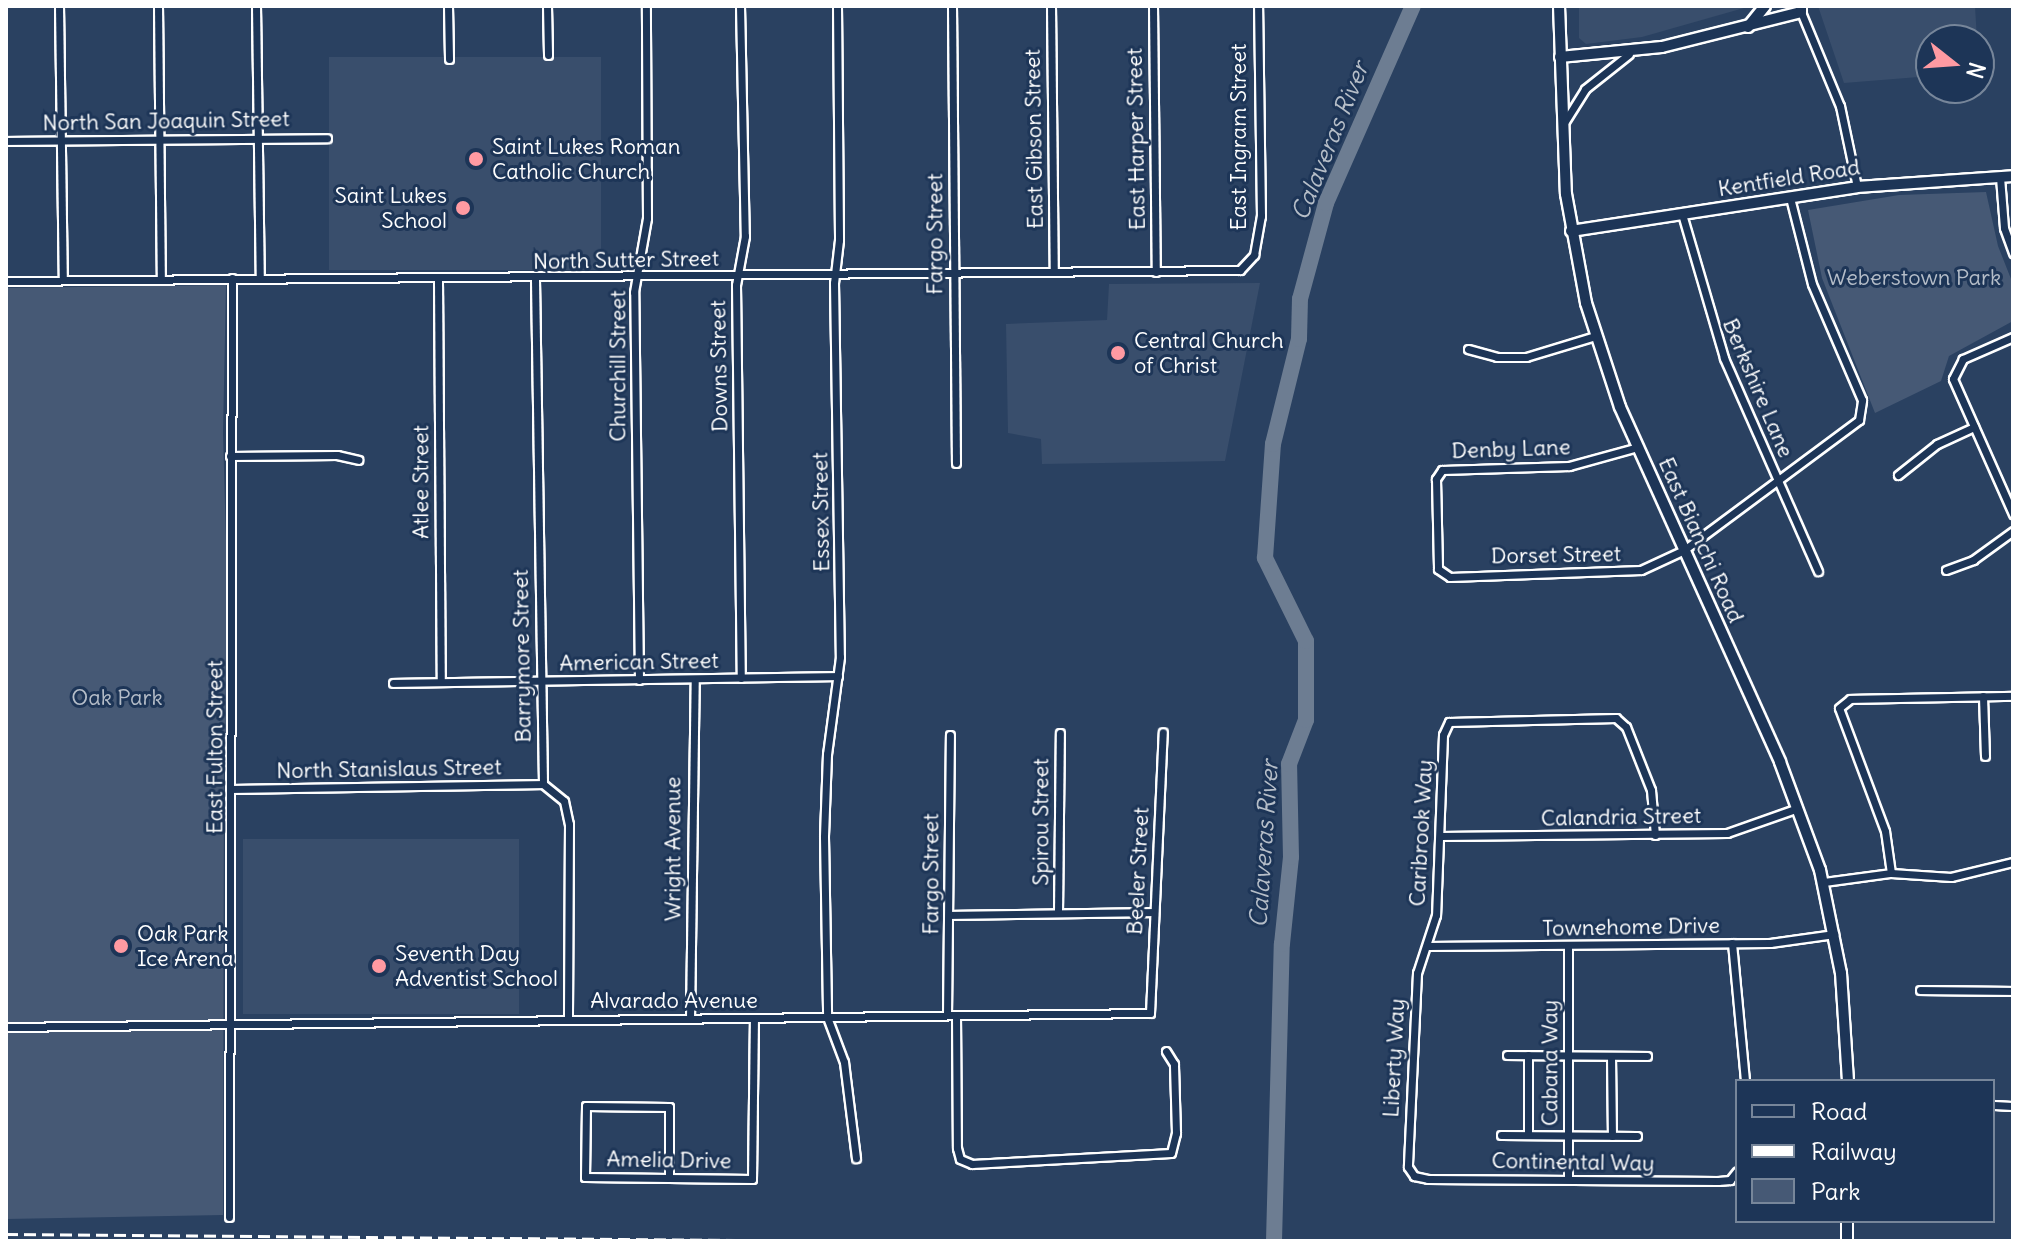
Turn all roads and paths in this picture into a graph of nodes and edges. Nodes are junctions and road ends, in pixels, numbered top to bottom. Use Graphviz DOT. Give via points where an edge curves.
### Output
graph roads {
  1 [pos="59,6"];
  2 [pos="158,6"];
  3 [pos="256,6"];
  4 [pos="448,6"];
  5 [pos="547,6"];
  6 [pos="646,6"];
  7 [pos="740,6"];
  8 [pos="837,6"];
  9 [pos="952,6"];
  10 [pos="1051,6"];
  11 [pos="1153,6"];
  12 [pos="1258,6"];
  13 [pos="1559,6"];
  14 [pos="1765,6"];
  15 [pos="1801,9"];
  16 [pos="1748,27"];
  17 [pos="1629,54"];
  18 [pos="548,55"];
  19 [pos="1560,57"];
  20 [pos="449,59"];
  21 [pos="1561,128"];
  22 [pos="259,138"];
  23 [pos="327,138"];
  24 [pos="61,140"];
  25 [pos="159,140"];
  26 [pos="6,141"];
  27 [pos="2013,176"];
  28 [pos="2000,177"];
  29 [pos="1857,187"];
  30 [pos="1790,198"];
  31 [pos="1682,214"];
  32 [pos="1571,231"];
  33 [pos="2013,253"];
  34 [pos="1246,266"];
  35 [pos="1054,272"];
  36 [pos="1156,272"];
  37 [pos="835,274"];
  38 [pos="953,275"];
  39 [pos="637,276"];
  40 [pos="738,276"];
  41 [pos="260,277"];
  42 [pos="161,278"];
  43 [pos="232,278"];
  44 [pos="63,280"];
  45 [pos="535,280"];
  46 [pos="6,281"];
  47 [pos="438,281"];
  48 [pos="1595,336"];
  49 [pos="2013,337"];
  50 [pos="1468,349"];
  51 [pos="1974,427"];
  52 [pos="1638,447"];
  53 [pos="230,456"];
  54 [pos="358,460"];
  55 [pos="956,463"];
  56 [pos="1898,475"];
  57 [pos="1778,481"];
  58 [pos="2013,514"];
  59 [pos="2013,531"];
  60 [pos="1684,550"];
  61 [pos="1946,570"];
  62 [pos="1818,571"];
  63 [pos="1441,573"];
  64 [pos="838,676"];
  65 [pos="741,678"];
  66 [pos="639,680"];
  67 [pos="695,680"];
  68 [pos="540,681"];
  69 [pos="441,682"];
  70 [pos="393,683"];
  71 [pos="1983,696"];
  72 [pos="2013,696"];
  73 [pos="1163,732"];
  74 [pos="1060,733"];
  75 [pos="950,735"];
  76 [pos="1985,756"];
  77 [pos="543,784"];
  78 [pos="234,789"];
  79 [pos="1798,808"];
  80 [pos="1655,835"];
  81 [pos="1440,836"];
  82 [pos="2013,862"];
  83 [pos="1891,873"];
  84 [pos="1824,882"];
  85 [pos="1058,912"];
  86 [pos="1154,912"];
  87 [pos="949,915"];
  88 [pos="1834,934"];
  89 [pos="1732,943"];
  90 [pos="1427,946"];
  91 [pos="1568,947"];
  92 [pos="1920,990"];
  93 [pos="2013,991"];
  94 [pos="1150,1013"];
  95 [pos="952,1015"];
  96 [pos="827,1017"];
  97 [pos="568,1019"];
  98 [pos="690,1019"];
  99 [pos="754,1019"];
  100 [pos="231,1025"];
  101 [pos="6,1027"];
  102 [pos="1166,1051"];
  103 [pos="1507,1055"];
  104 [pos="1528,1055"];
  105 [pos="1611,1056"];
  106 [pos="1647,1056"];
  107 [pos="1568,1057"];
  108 [pos="1745,1079"];
  109 [pos="1848,1079"];
  110 [pos="1501,1135"];
  111 [pos="1528,1135"];
  112 [pos="1568,1135"];
  113 [pos="1612,1136"];
  114 [pos="1637,1136"];
  115 [pos="856,1158"];
  116 [pos="1412,1174"];
  117 [pos="1735,1174"];
  118 [pos="669,1178"];
  119 [pos="1568,1179"];
  120 [pos="229,1217"];
  1 -- 24 [label="street"];
  2 -- 25 [label="street"];
  3 -- 22 [label="street"];
  4 -- 20 [label="street"];
  5 -- 18 [label="street"];
  6 -- 39 [label="street, Churchill Street" via="647,218"];
  7 -- 40 [label="street, Downs Street" via="745,236"];
  8 -- 37 [label="street, Essex Street"];
  9 -- 38 [label="street, Fargo Street"];
  10 -- 35 [label="street, East Gibson Street"];
  11 -- 36 [label="street, East Harper Street"];
  12 -- 34 [label="street, East Ingram Street" via="1261,216 1254,255"];
  13 -- 19 [label="street, East Bianchi Road"];
  14 -- 16 [label="street"];
  15 -- 16 [label="street"];
  15 -- 29 [label="street" via="1840,106"];
  16 -- 17 [label="street"];
  17 -- 19 [label="street"];
  17 -- 21 [label="street" via="1585,89"];
  19 -- 21 [label="street, East Bianchi Road"];
  21 -- 32 [label="street, East Bianchi Road"];
  22 -- 23 [label="street, North San Joaquin Street"];
  22 -- 25 [label="street, North San Joaquin Street"];
  22 -- 41 [label="street"];
  24 -- 25 [label="street, North San Joaquin Street"];
  24 -- 26 [label="street, North San Joaquin Street"];
  24 -- 44 [label="street"];
  25 -- 42 [label="street"];
  27 -- 28 [label="street, Kentfield Road"];
  28 -- 29 [label="street, Kentfield Road"];
  28 -- 33 [label="street" via="2004,228"];
  29 -- 30 [label="street, Kentfield Road"];
  30 -- 31 [label="street, Kentfield Road"];
  30 -- 57 [label="street, Dorset Street" via="1812,284 1862,400 1862,414"];
  31 -- 32 [label="street, Kentfield Road"];
  31 -- 57 [label="street, Berkshire Lane" via="1710,322"];
  32 -- 48 [label="street, East Bianchi Road"];
  34 -- 36 [label="street, North Sutter Street" via="1232,271"];
  35 -- 36 [label="street, North Sutter Street"];
  35 -- 38 [label="street, North Sutter Street"];
  37 -- 38 [label="street, North Sutter Street"];
  37 -- 40 [label="street, North Sutter Street"];
  37 -- 64 [label="street, Essex Street"];
  38 -- 55 [label="street, Fargo Street"];
  39 -- 40 [label="street, North Sutter Street"];
  39 -- 45 [label="street, North Sutter Street"];
  39 -- 66 [label="street, Churchill Street"];
  40 -- 65 [label="street, Downs Street"];
  41 -- 43 [label="street, North Sutter Street"];
  41 -- 47 [label="street, North Sutter Street"];
  42 -- 43 [label="street, North Sutter Street"];
  42 -- 44 [label="street, North Sutter Street"];
  43 -- 53 [label="street, East Fulton Street"];
  44 -- 46 [label="street, North Sutter Street"];
  45 -- 47 [label="street, North Sutter Street"];
  45 -- 68 [label="street, Barrymore Street"];
  47 -- 69 [label="street, Atlee Street"];
  48 -- 50 [label="street" via="1526,357"];
  48 -- 52 [label="street, East Bianchi Road"];
  49 -- 51 [label="street" via="1963,359 1954,370"];
  51 -- 56 [label="street" via="1937,444"];
  51 -- 58 [label="street"];
  52 -- 60 [label="street, East Bianchi Road"];
  52 -- 63 [label="street, Denby Lane" via="1569,466 1442,470 1436,479"];
  53 -- 54 [label="street" via="337,455"];
  53 -- 78 [label="street, East Fulton Street"];
  57 -- 60 [label="street, Dorset Street"];
  57 -- 62 [label="street, Berkshire Lane"];
  59 -- 61 [label="street" via="1973,560"];
  60 -- 63 [label="street, Dorset Street" via="1634,572 1450,577"];
  60 -- 79 [label="street, East Bianchi Road"];
  64 -- 65 [label="street, American Street"];
  64 -- 96 [label="street, Essex Street" via="824,791"];
  65 -- 67 [label="street, American Street"];
  66 -- 67 [label="street, American Street"];
  66 -- 68 [label="street, American Street"];
  67 -- 98 [label="street, Wright Avenue"];
  68 -- 69 [label="street, American Street"];
  68 -- 77 [label="street, Barrymore Street"];
  69 -- 70 [label="street, American Street"];
  71 -- 72 [label="street"];
  71 -- 76 [label="street"];
  71 -- 83 [label="street" via="1850,699 1839,708 1885,831"];
  73 -- 86 [label="street, Beeler Street"];
  74 -- 85 [label="street, Spirou Street"];
  75 -- 87 [label="street, Fargo Street"];
  77 -- 78 [label="street, North Stanislaus Street"];
  77 -- 97 [label="street" via="564,801 569,824"];
  78 -- 100 [label="street, East Fulton Street"];
  79 -- 80 [label="street, Calandria Street" via="1727,833"];
  79 -- 84 [label="street, East Bianchi Road"];
  80 -- 81 [label="street, Calandria Street"];
  80 -- 81 [label="street, Caribrook Way" via="1651,790 1626,727 1616,718 1449,722 1443,735"];
  81 -- 90 [label="street, Caribrook Way" via="1436,915"];
  82 -- 83 [label="street" via="1951,877"];
  83 -- 84 [label="street"];
  84 -- 88 [label="street, East Bianchi Road"];
  85 -- 86 [label="street"];
  85 -- 87 [label="street"];
  86 -- 94 [label="street, Beeler Street"];
  87 -- 95 [label="street, Fargo Street"];
  88 -- 89 [label="street, Townehome Drive"];
  88 -- 109 [label="street, East Bianchi Road" via="1847,1022"];
  89 -- 91 [label="street, Townehome Drive"];
  89 -- 108 [label="street"];
  90 -- 91 [label="street, Townehome Drive"];
  90 -- 116 [label="street, Liberty Way" via="1417,973 1408,1150"];
  91 -- 107 [label="street, Cabana Way"];
  92 -- 93 [label="street"];
  94 -- 95 [label="street, Alvarado Avenue"];
  95 -- 96 [label="street, Alvarado Avenue"];
  95 -- 102 [label="street, Fargo Street" via="957,1148 960,1159 972,1164 1171,1153 1176,1133 1174,1064"];
  96 -- 99 [label="street, Alvarado Avenue"];
  96 -- 115 [label="street, Essex Street" via="844,1062"];
  97 -- 98 [label="street, Alvarado Avenue"];
  97 -- 100 [label="street, Alvarado Avenue"];
  98 -- 99 [label="street, Alvarado Avenue"];
  99 -- 118 [label="street, Amelia Drive" via="752,1179"];
  100 -- 101 [label="street, Alvarado Avenue"];
  100 -- 120 [label="street, East Fulton Street"];
  103 -- 104 [label="street"];
  104 -- 107 [label="street"];
  104 -- 111 [label="street"];
  105 -- 106 [label="street"];
  105 -- 107 [label="street"];
  105 -- 113 [label="street"];
  107 -- 112 [label="street, Cabana Way"];
  110 -- 111 [label="street"];
  111 -- 112 [label="street"];
  112 -- 113 [label="street"];
  112 -- 119 [label="street, Cabana Way"];
  113 -- 114 [label="street"];
  116 -- 119 [label="street, Continental Way"];
  117 -- 119 [label="street, Continental Way"];
  118 -- 118 [label="street, Amelia Drive" via="585,1177 586,1106 669,1107"];
}
